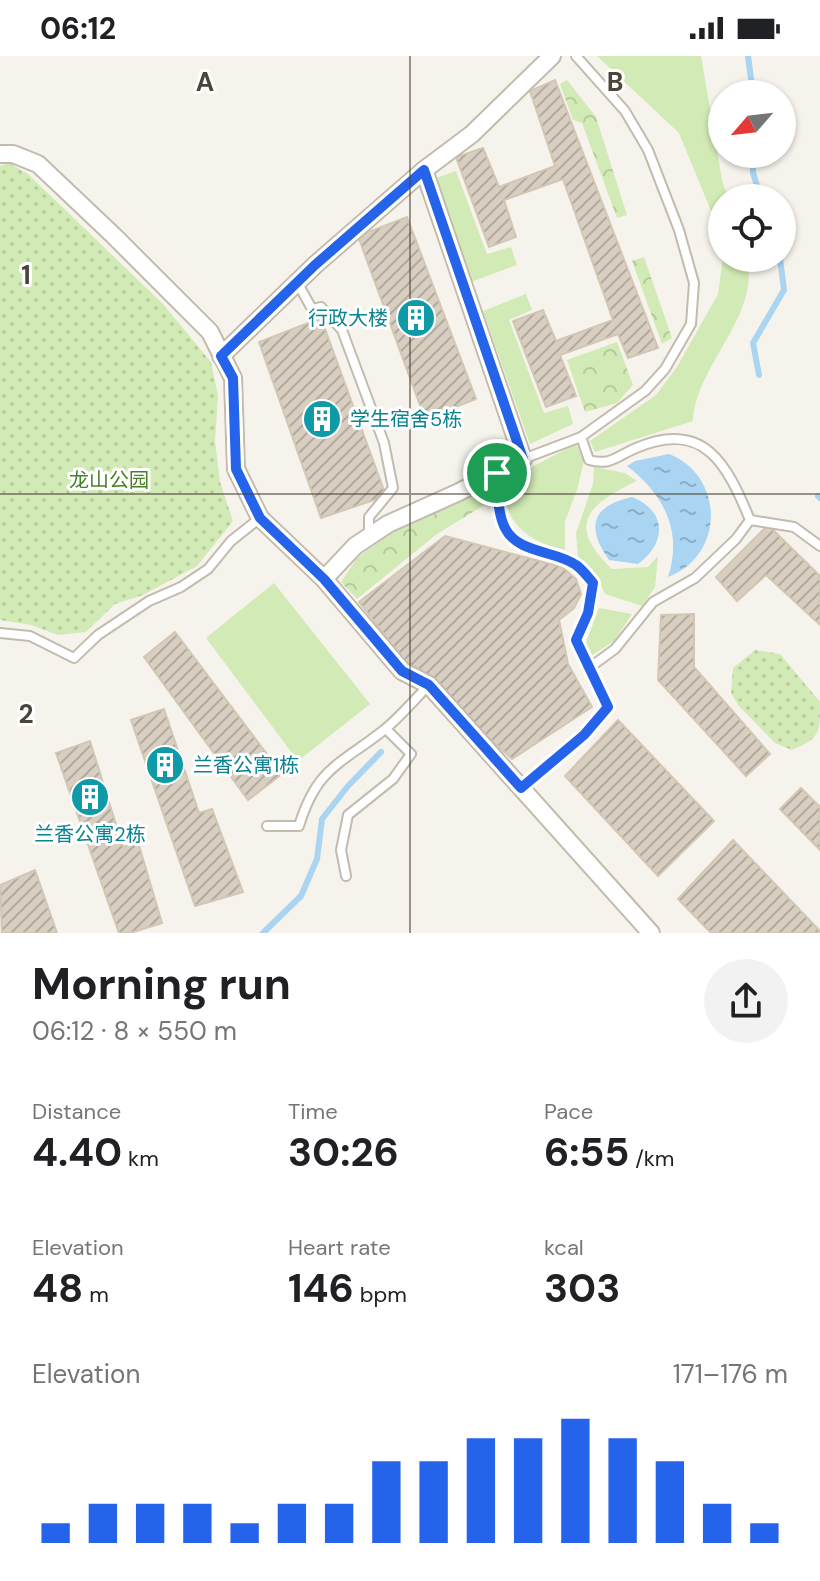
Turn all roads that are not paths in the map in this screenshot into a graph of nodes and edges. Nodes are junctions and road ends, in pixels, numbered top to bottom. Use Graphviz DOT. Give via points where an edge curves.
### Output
graph roads {
  1 [pos="552,56"];
  2 [pos="576,56"];
  3 [pos="0,154"];
  4 [pos="424,170"];
  5 [pos="297,282"];
  6 [pos="221,356"];
  7 [pos="581,437"];
  8 [pos="523,459"];
  9 [pos="497,473"];
  10 [pos="260,518"];
  11 [pos="750,520"];
  12 [pos="369,536"];
  13 [pos="820,546"];
  14 [pos="324,579"];
  15 [pos="0,633"];
  16 [pos="589,668"];
  17 [pos="429,685"];
  18 [pos="386,729"];
  19 [pos="521,788"];
  20 [pos="267,826"];
  21 [pos="346,876"];
  22 [pos="651,933"];
  1 -- 4 [label="street" via="472,134"];
  2 -- 7 [label="lane" via="625,111 648,150 694,283 691,324 665,369 645,391"];
  3 -- 6 [label="street" via="38,164 210,332"];
  4 -- 5 [label="street"];
  4 -- 8 [label="street"];
  5 -- 6 [label="street"];
  5 -- 12 [label="lane" via="312,309 321,307 342,330 384,443 393,488 369,517"];
  6 -- 10 [label="street" via="233,378 236,469"];
  7 -- 8 [label="lane"];
  7 -- 11 [label="lane" via="589,460 604,464 657,440 686,439 704,445 723,466"];
  8 -- 9 [label="street"];
  9 -- 12 [label="street"];
  9 -- 16 [label="lane" via="506,531 529,549 577,566 593,583 576,640"];
  10 -- 14 [label="street"];
  10 -- 15 [label="lane" via="208,569 149,601 74,658 30,636"];
  11 -- 13 [label="lane" via="794,527"];
  11 -- 16 [label="lane" via="695,578 653,602 615,649"];
  12 -- 14 [label="street"];
  14 -- 17 [label="street" via="402,671"];
  16 -- 19 [label="lane" via="608,707 584,735"];
  17 -- 18 [label="lane"];
  17 -- 19 [label="street"];
  18 -- 20 [label="lane" via="332,766 307,798 299,826"];
  18 -- 21 [label="lane" via="411,754 393,779 348,815 341,850"];
  19 -- 22 [label="street"];
}
